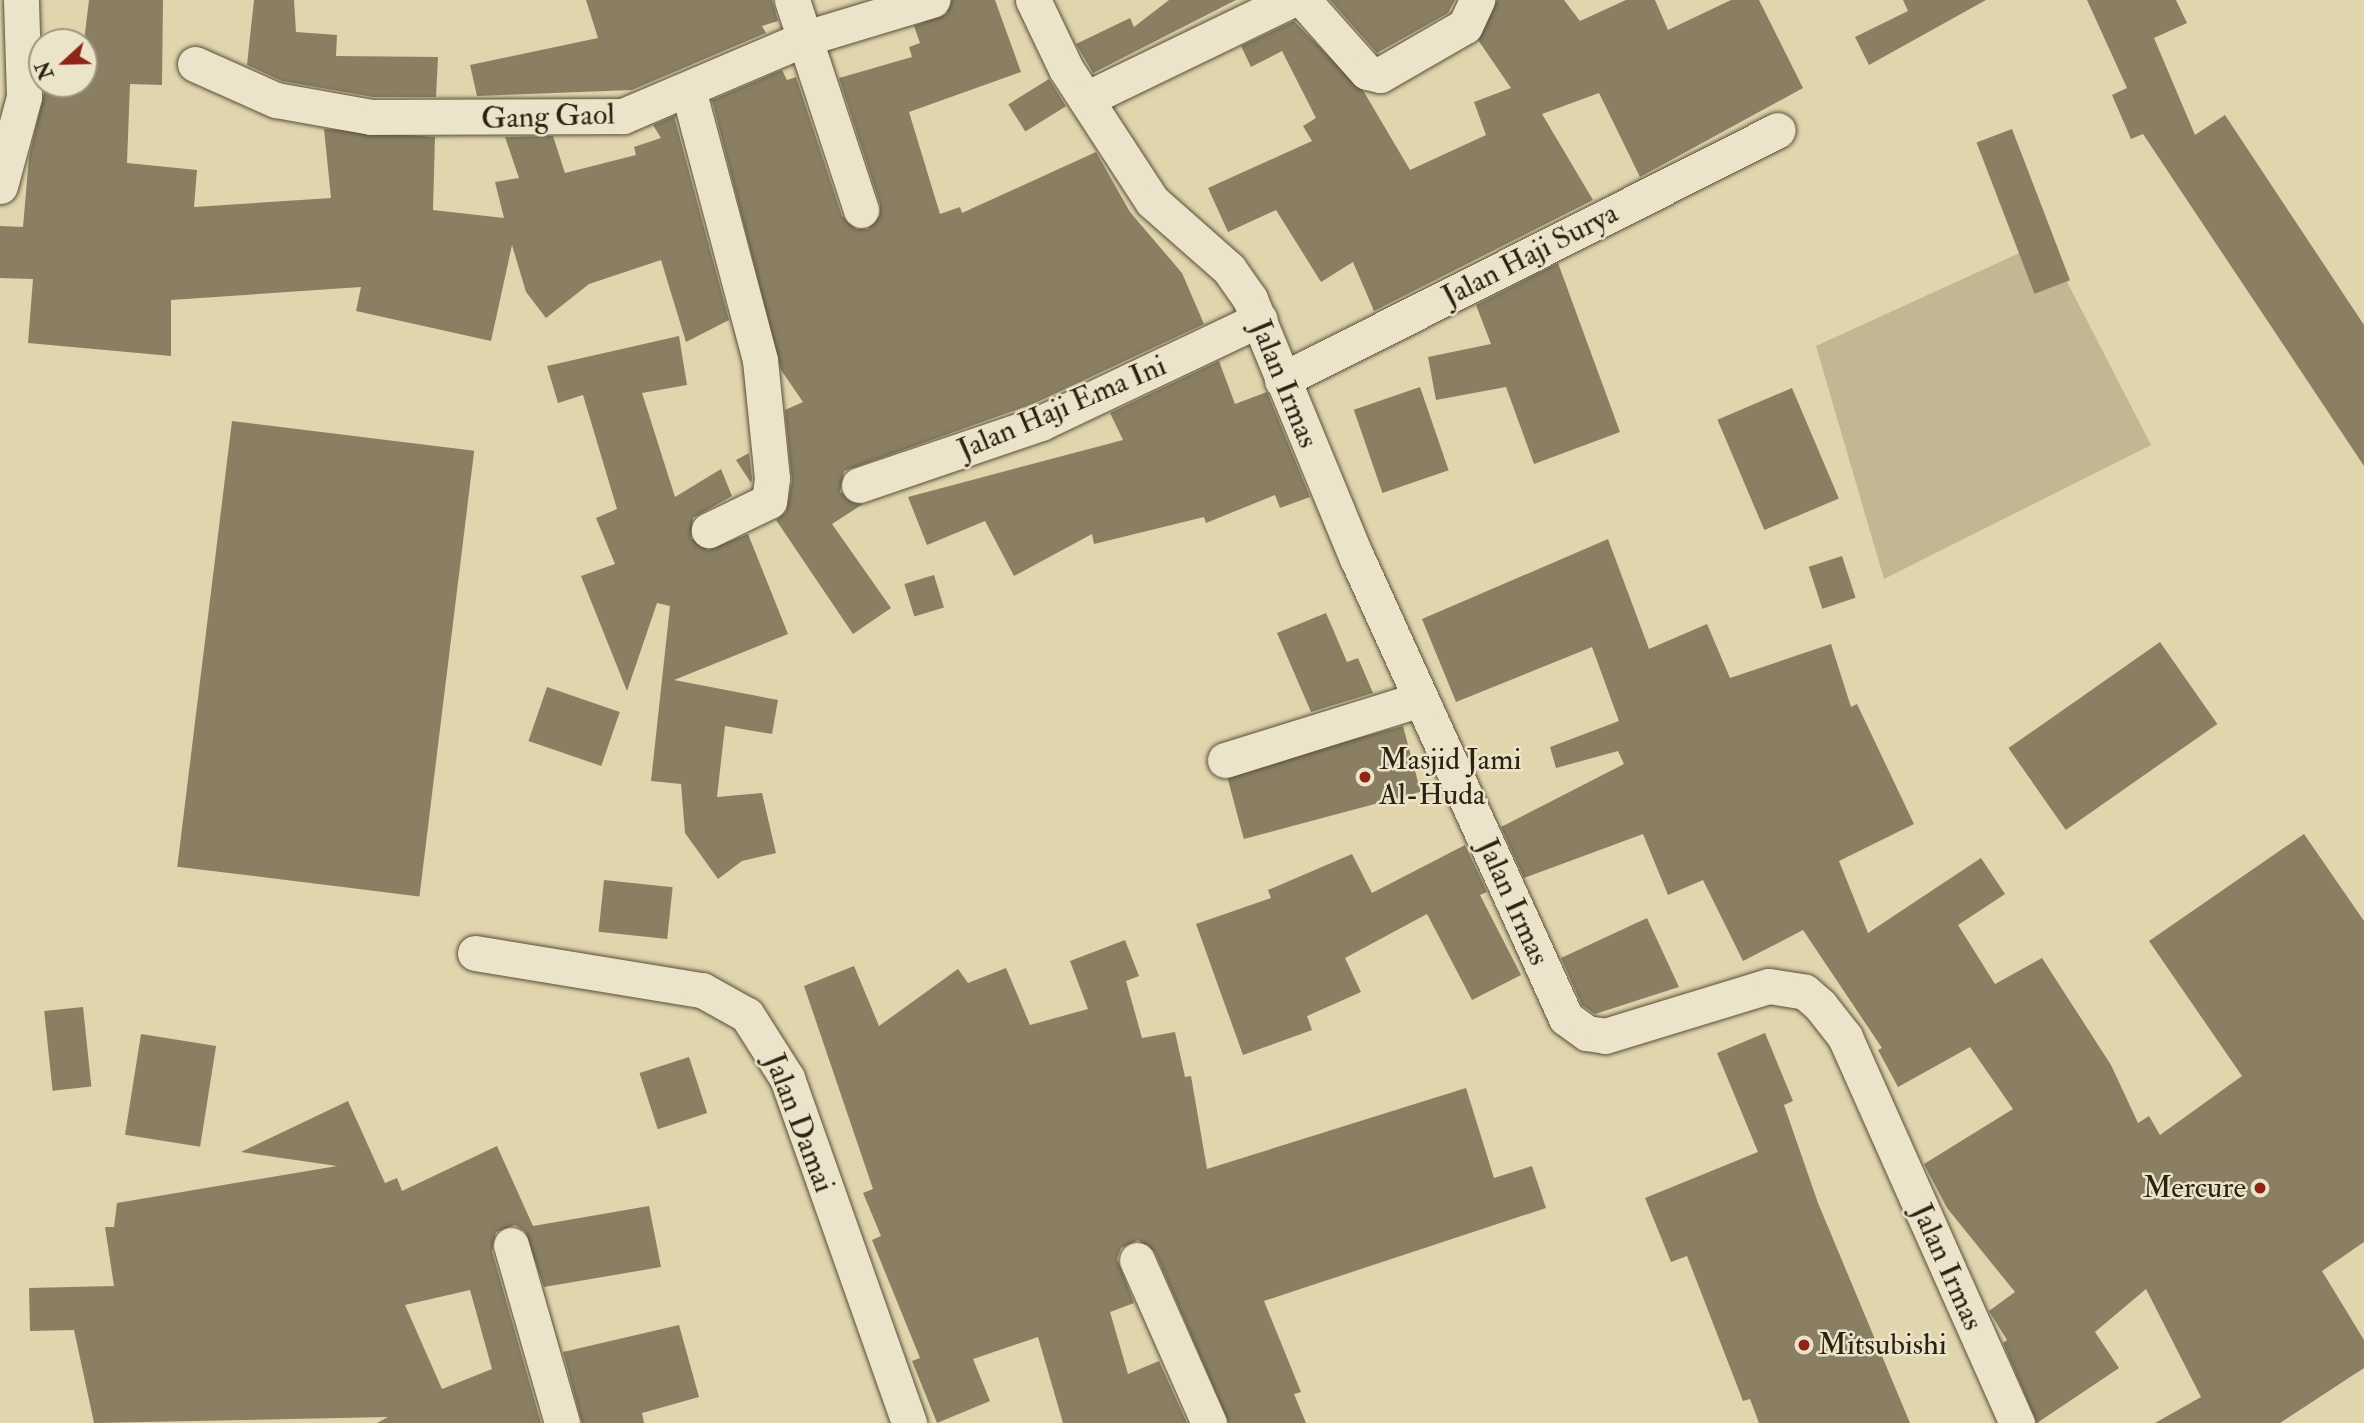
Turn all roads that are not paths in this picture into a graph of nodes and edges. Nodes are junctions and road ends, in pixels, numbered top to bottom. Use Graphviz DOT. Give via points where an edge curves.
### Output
graph roads {
  1 [pos="21,0"];
  2 [pos="792,0"];
  3 [pos="932,0"];
  4 [pos="1033,0"];
  5 [pos="1291,0"];
  6 [pos="1303,0"];
  7 [pos="1477,0"];
  8 [pos="806,38"];
  9 [pos="195,64"];
  10 [pos="689,93"];
  11 [pos="1086,99"];
  12 [pos="1778,130"];
  13 [pos="0,186"];
  14 [pos="861,210"];
  15 [pos="1259,319"];
  16 [pos="1282,380"];
  17 [pos="859,485"];
  18 [pos="709,530"];
  19 [pos="1421,699"];
  20 [pos="1225,760"];
  21 [pos="475,953"];
  22 [pos="511,1245"];
  23 [pos="1137,1260"];
  24 [pos="562,1423"];
  25 [pos="909,1423"];
  26 [pos="1209,1423"];
  27 [pos="2017,1423"];
  1 -- 13 [label="street" via="24,97"];
  2 -- 8 [label="street"];
  3 -- 8 [label="street, Gang Gaol"];
  4 -- 11 [label="street, Jalan Irmas"];
  5 -- 11 [label="street"];
  6 -- 7 [label="street" via="1367,72 1380,75 1465,26"];
  8 -- 10 [label="street, Gang Gaol"];
  8 -- 14 [label="street"];
  9 -- 10 [label="street, Gang Gaol" via="275,100 372,117 623,116"];
  10 -- 18 [label="street" via="760,360 772,478 769,501"];
  11 -- 15 [label="street, Jalan Irmas" via="1152,201 1229,269"];
  12 -- 16 [label="street, Jalan Haji Surya"];
  15 -- 16 [label="street, Jalan Irmas"];
  15 -- 17 [label="street, Jalan Haji Ema Ini" via="1041,423"];
  16 -- 19 [label="street, Jalan Irmas"];
  19 -- 20 [label="street"];
  19 -- 27 [label="street, Jalan Irmas" via="1559,1005 1575,1027 1595,1036 1618,1034 1769,986 1805,992 1835,1020"];
  21 -- 25 [label="street, Jalan Damai" via="702,990 747,1015 787,1078"];
  22 -- 24 [label="street"];
  23 -- 26 [label="street"];
}
